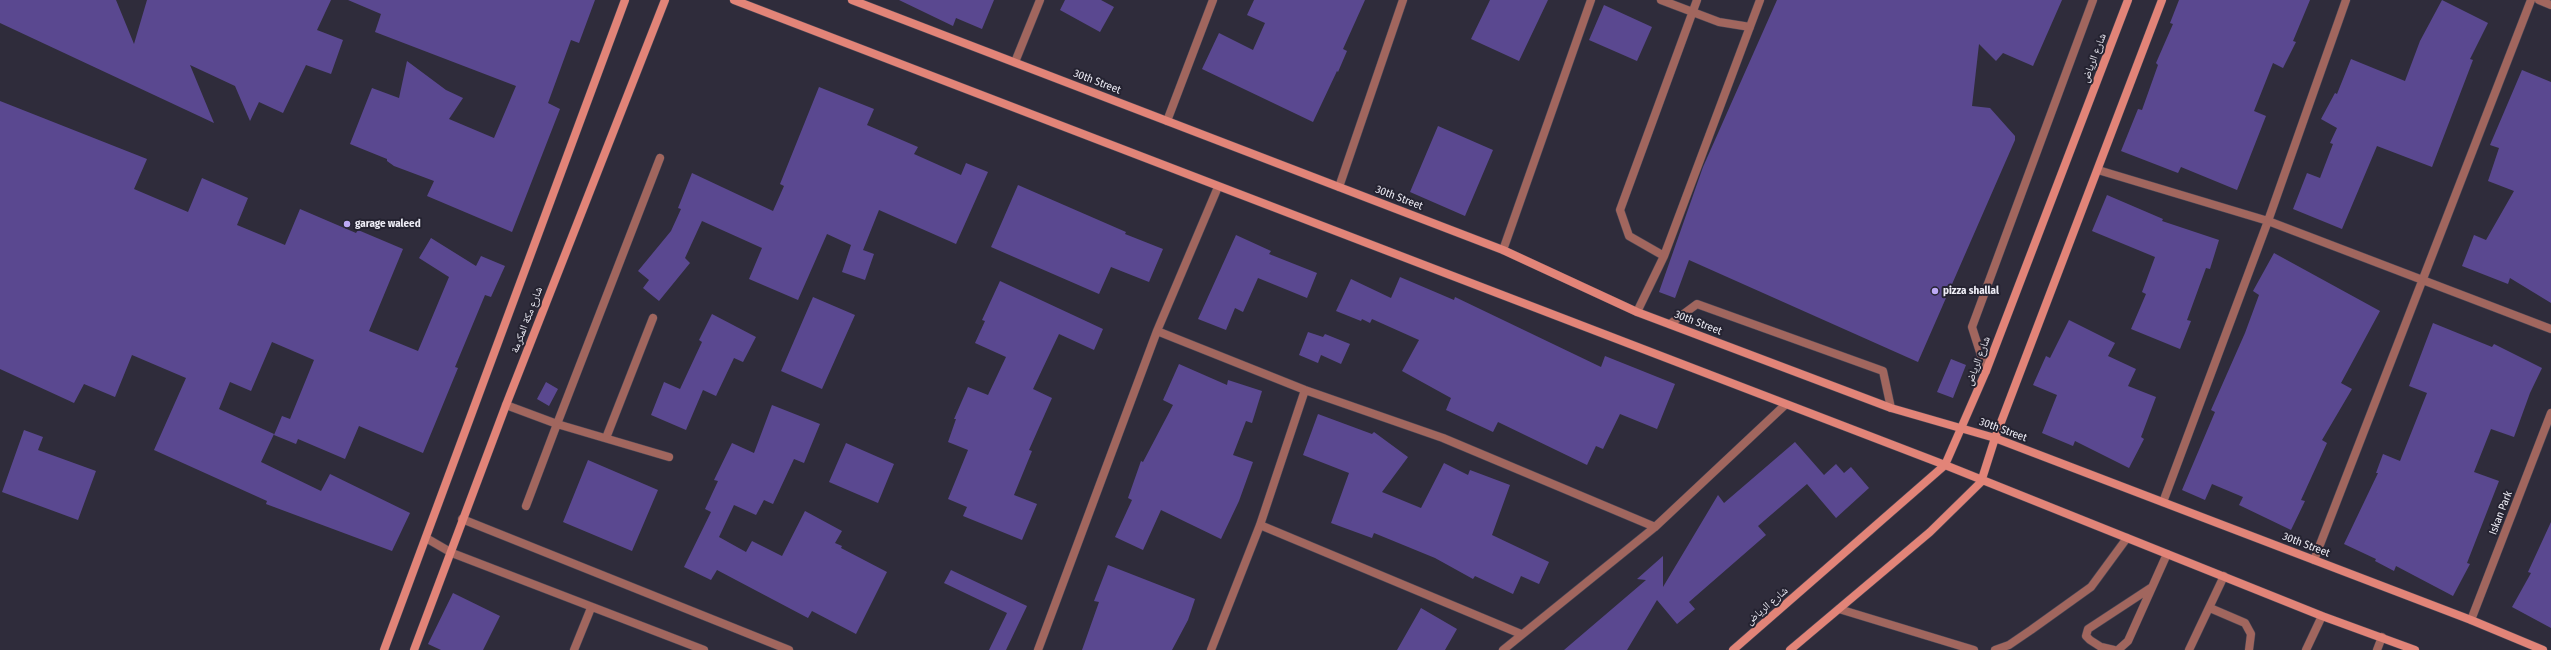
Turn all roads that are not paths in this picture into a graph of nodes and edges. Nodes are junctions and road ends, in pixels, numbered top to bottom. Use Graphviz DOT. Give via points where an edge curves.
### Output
graph roads {
  1 [pos="625,0"];
  2 [pos="665,0"];
  3 [pos="734,0"];
  4 [pos="852,0"];
  5 [pos="1040,0"];
  6 [pos="1213,0"];
  7 [pos="1403,0"];
  8 [pos="1592,0"];
  9 [pos="1661,0"];
  10 [pos="1698,0"];
  11 [pos="1760,0"];
  12 [pos="2093,0"];
  13 [pos="2128,0"];
  14 [pos="2162,0"];
  15 [pos="2346,0"];
  16 [pos="2531,0"];
  17 [pos="2539,0"];
  18 [pos="2551,5"];
  19 [pos="1692,12"];
  20 [pos="1750,27"];
  21 [pos="1015,62"];
  22 [pos="1167,121"];
  23 [pos="660,158"];
  24 [pos="2098,170"];
  25 [pos="1218,187"];
  26 [pos="1339,187"];
  27 [pos="2268,221"];
  28 [pos="1503,250"];
  29 [pos="1664,256"];
  30 [pos="2422,280"];
  31 [pos="1637,312"];
  32 [pos="653,318"];
  33 [pos="1670,324"];
  34 [pos="2551,329"];
  35 [pos="1157,331"];
  36 [pos="1986,371"];
  37 [pos="1305,390"];
  38 [pos="506,405"];
  39 [pos="1786,405"];
  40 [pos="1891,408"];
  41 [pos="2551,413"];
  42 [pos="557,424"];
  43 [pos="1963,427"];
  44 [pos="606,438"];
  45 [pos="1995,438"];
  46 [pos="670,457"];
  47 [pos="1945,465"];
  48 [pos="1982,482"];
  49 [pos="2163,502"];
  50 [pos="526,506"];
  51 [pos="462,519"];
  52 [pos="1260,525"];
  53 [pos="1655,527"];
  54 [pos="426,538"];
  55 [pos="2127,538"];
  56 [pos="452,553"];
  57 [pos="2167,554"];
  58 [pos="2314,560"];
  59 [pos="2224,576"];
  60 [pos="2152,587"];
  61 [pos="591,608"];
  62 [pos="2210,608"];
  63 [pos="1839,609"];
  64 [pos="2322,616"];
  65 [pos="2471,620"];
  66 [pos="1521,634"];
  67 [pos="2382,637"];
  68 [pos="384,650"];
  69 [pos="414,650"];
  70 [pos="574,650"];
  71 [pos="704,650"];
  72 [pos="789,650"];
  73 [pos="1038,650"];
  74 [pos="1211,650"];
  75 [pos="1503,650"];
  76 [pos="1733,650"];
  77 [pos="1790,650"];
  78 [pos="1974,650"];
  79 [pos="1995,650"];
  80 [pos="2114,650"];
  81 [pos="2118,650"];
  82 [pos="2189,650"];
  83 [pos="2249,650"];
  84 [pos="2306,650"];
  85 [pos="2377,650"];
  86 [pos="2415,650"];
  87 [pos="2543,650"];
  1 -- 54 [label="street, شارع مكة المكرمة"];
  2 -- 38 [label="street, شارع مكة المكرمة"];
  3 -- 25 [label="street"];
  4 -- 21 [label="street, 30th Street"];
  5 -- 21 [label="street"];
  6 -- 22 [label="street"];
  7 -- 26 [label="street"];
  8 -- 28 [label="street"];
  9 -- 19 [label="street"];
  10 -- 19 [label="street"];
  11 -- 20 [label="street"];
  12 -- 36 [label="street" via="1972,327"];
  13 -- 36 [label="street, شارع الرياض"];
  14 -- 24 [label="street"];
  15 -- 27 [label="street"];
  16 -- 30 [label="street"];
  17 -- 18 [label="street"];
  19 -- 20 [label="street" via="1720,22"];
  19 -- 29 [label="street" via="1620,210 1629,236"];
  20 -- 29 [label="street"];
  21 -- 22 [label="street, 30th Street"];
  22 -- 26 [label="street, 30th Street"];
  23 -- 42 [label="street"];
  24 -- 27 [label="street"];
  24 -- 45 [label="street"];
  25 -- 35 [label="street"];
  25 -- 39 [label="street"];
  26 -- 28 [label="street, 30th Street"];
  27 -- 30 [label="street"];
  27 -- 49 [label="street"];
  28 -- 31 [label="street, 30th Street"];
  29 -- 31 [label="street"];
  30 -- 34 [label="street"];
  30 -- 58 [label="street"];
  31 -- 33 [label="street, 30th Street"];
  32 -- 44 [label="street"];
  33 -- 40 [label="street, 30th Street"];
  33 -- 40 [label="street" via="1697,304 1883,371"];
  35 -- 37 [label="street"];
  35 -- 73 [label="street"];
  36 -- 43 [label="street, شارع الرياض"];
  37 -- 52 [label="street"];
  37 -- 53 [label="street" via="1443,438"];
  38 -- 42 [label="street"];
  38 -- 51 [label="street, شارع مكة المكرمة"];
  39 -- 47 [label="street"];
  39 -- 53 [label="street"];
  40 -- 43 [label="street, 30th Street"];
  41 -- 65 [label="street, Iskan Park"];
  42 -- 44 [label="street"];
  42 -- 50 [label="street"];
  43 -- 45 [label="street, 30th Street"];
  43 -- 47 [label="street, شارع الرياض"];
  44 -- 46 [label="street"];
  45 -- 48 [label="street"];
  45 -- 49 [label="street, 30th Street"];
  47 -- 48 [label="street"];
  47 -- 76 [label="street, شارع الرياض"];
  48 -- 55 [label="street"];
  48 -- 63 [label="street" via="1930,532"];
  49 -- 58 [label="street, 30th Street"];
  51 -- 56 [label="street, شارع مكة المكرمة"];
  51 -- 72 [label="street"];
  52 -- 66 [label="street"];
  52 -- 74 [label="street"];
  53 -- 66 [label="street"];
  54 -- 56 [label="street"];
  54 -- 68 [label="street, شارع مكة المكرمة"];
  55 -- 57 [label="street"];
  55 -- 79 [label="street" via="2091,586 2009,645"];
  56 -- 61 [label="street"];
  56 -- 69 [label="street, شارع مكة المكرمة"];
  57 -- 59 [label="street"];
  57 -- 60 [label="street"];
  58 -- 65 [label="street, 30th Street"];
  59 -- 62 [label="street"];
  59 -- 64 [label="street"];
  60 -- 80 [label="street" via="2088,629 2086,636 2090,640 2100,647"];
  60 -- 81 [label="street" via="2128,641"];
  61 -- 70 [label="street"];
  61 -- 71 [label="street"];
  62 -- 82 [label="street"];
  62 -- 83 [label="street" via="2245,623 2251,634"];
  63 -- 77 [label="street"];
  63 -- 78 [label="street"];
  64 -- 67 [label="street"];
  64 -- 84 [label="street"];
  65 -- 87 [label="street, 30th Street"];
  66 -- 75 [label="street"];
  67 -- 85 [label="street"];
  67 -- 86 [label="street"];
}
